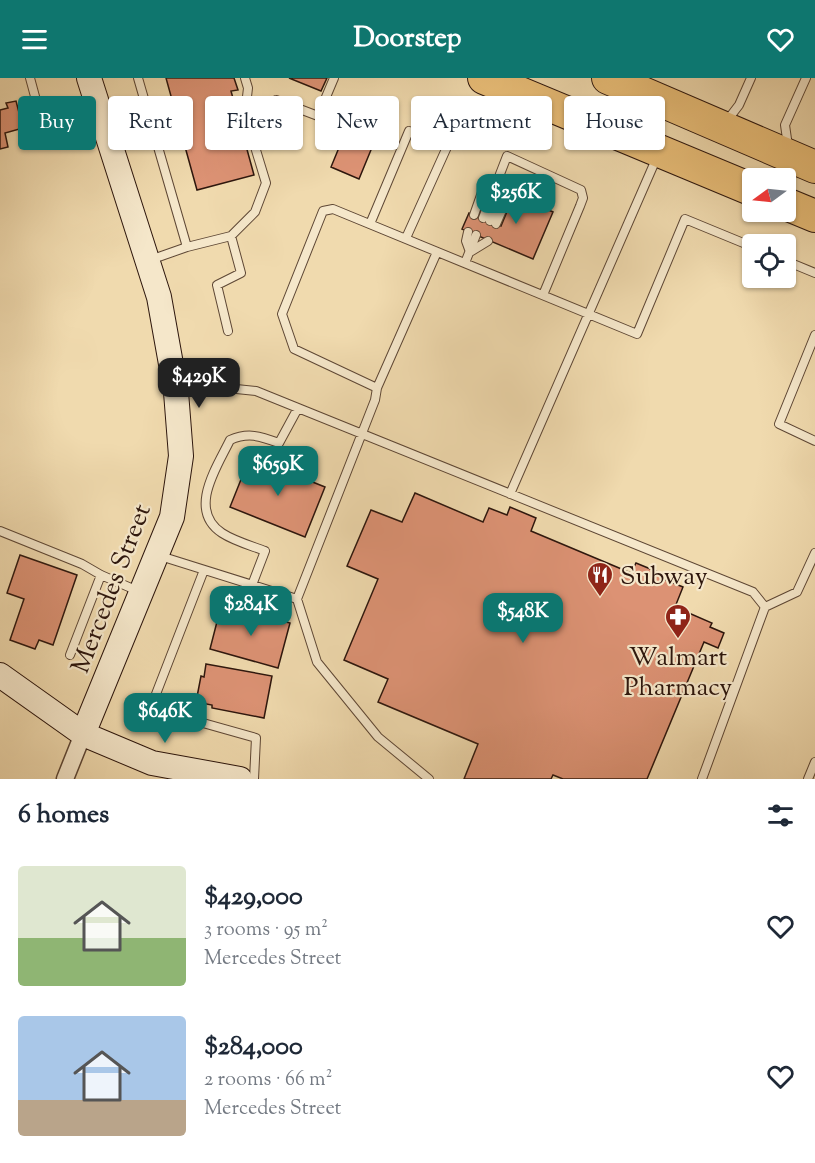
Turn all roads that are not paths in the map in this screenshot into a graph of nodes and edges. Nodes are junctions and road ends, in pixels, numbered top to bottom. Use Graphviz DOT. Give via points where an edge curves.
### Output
graph roads {
  1 [pos="30,78"];
  2 [pos="88,78"];
  3 [pos="138,78"];
  4 [pos="245,78"];
  5 [pos="334,78"];
  6 [pos="484,78"];
  7 [pos="750,78"];
  8 [pos="806,78"];
  9 [pos="612,79"];
  10 [pos="35,96"];
  11 [pos="303,110"];
  12 [pos="722,127"];
  13 [pos="660,151"];
  14 [pos="802,161"];
  15 [pos="498,179"];
  16 [pos="742,185"];
  17 [pos="796,208"];
  18 [pos="815,216"];
  19 [pos="370,224"];
  20 [pos="231,236"];
  21 [pos="406,238"];
  22 [pos="742,242"];
  23 [pos="187,247"];
  24 [pos="437,252"];
  25 [pos="470,252"];
  26 [pos="148,261"];
  27 [pos="465,264"];
  28 [pos="796,265"];
  29 [pos="815,273"];
  30 [pos="543,295"];
  31 [pos="589,315"];
  32 [pos="228,331"];
  33 [pos="815,335"];
  34 [pos="376,388"];
  35 [pos="176,392"];
  36 [pos="298,408"];
  37 [pos="361,434"];
  38 [pos="815,441"];
  39 [pos="510,494"];
  40 [pos="0,531"];
  41 [pos="815,553"];
  42 [pos="156,555"];
  43 [pos="204,570"];
  44 [pos="101,575"];
  45 [pos="252,585"];
  46 [pos="141,592"];
  47 [pos="297,599"];
  48 [pos="765,607"];
  49 [pos="70,655"];
  50 [pos="0,675"];
  51 [pos="83,734"];
  52 [pos="815,762"];
  53 [pos="65,779"];
  54 [pos="240,779"];
  55 [pos="254,779"];
  56 [pos="429,779"];
  57 [pos="702,779"];
  58 [pos="808,779"];
  1 -- 10 [label="lane"];
  2 -- 26 [label="street, Mercedes Street"];
  3 -- 23 [label="lane"];
  4 -- 20 [label="lane" via="245,114 266,183 255,212"];
  5 -- 11 [label="lane" via="318,116"];
  6 -- 13 [label="highway"];
  7 -- 12 [label="lane" via="739,105"];
  8 -- 14 [label="lane" via="785,124"];
  9 -- 12 [label="highway"];
  12 -- 14 [label="highway"];
  13 -- 16 [label="highway"];
  13 -- 31 [label="lane"];
  15 -- 15 [label="lane" via="486,220 509,194"];
  15 -- 30 [label="lane" via="507,156 574,185 582,194"];
  17 -- 18 [label="highway"];
  19 -- 21 [label="lane"];
  19 -- 21 [label="lane" via="409,131 447,147"];
  19 -- 34 [label="lane" via="333,208 323,211 282,314 294,349"];
  20 -- 23 [label="lane"];
  20 -- 32 [label="lane" via="241,273 217,285"];
  21 -- 24 [label="lane"];
  22 -- 31 [label="lane" via="685,219 637,334"];
  23 -- 26 [label="lane"];
  24 -- 27 [label="lane"];
  24 -- 34 [label="lane"];
  25 -- 25 [label="lane" via="466,241 479,237 478,248"];
  25 -- 27 [label="lane"];
  26 -- 35 [label="street, Mercedes Street" via="159,297"];
  27 -- 30 [label="lane"];
  28 -- 29 [label="lane"];
  30 -- 31 [label="lane"];
  31 -- 39 [label="lane"];
  33 -- 38 [label="lane" via="779,424"];
  34 -- 37 [label="lane"];
  35 -- 36 [label="lane" via="217,387 255,391"];
  35 -- 42 [label="street, Mercedes Street" via="181,456 172,517"];
  36 -- 37 [label="lane"];
  36 -- 45 [label="lane" via="279,443 256,435 230,440 206,491 207,516 221,533 265,551"];
  37 -- 39 [label="lane"];
  37 -- 47 [label="lane"];
  39 -- 48 [label="lane" via="753,592"];
  40 -- 44 [label="lane"];
  41 -- 48 [label="lane" via="797,592"];
  42 -- 43 [label="lane"];
  42 -- 46 [label="street, Mercedes Street"];
  43 -- 45 [label="lane"];
  43 -- 55 [label="lane" via="156,694 164,712 256,738"];
  44 -- 46 [label="lane"];
  44 -- 49 [label="lane"];
  45 -- 47 [label="lane"];
  46 -- 51 [label="street, Mercedes Street"];
  47 -- 56 [label="lane" via="317,662 378,737"];
  48 -- 57 [label="lane"];
  50 -- 51 [label="street"];
  51 -- 53 [label="street"];
  51 -- 54 [label="street" via="152,763"];
  52 -- 58 [label="lane"];
}
